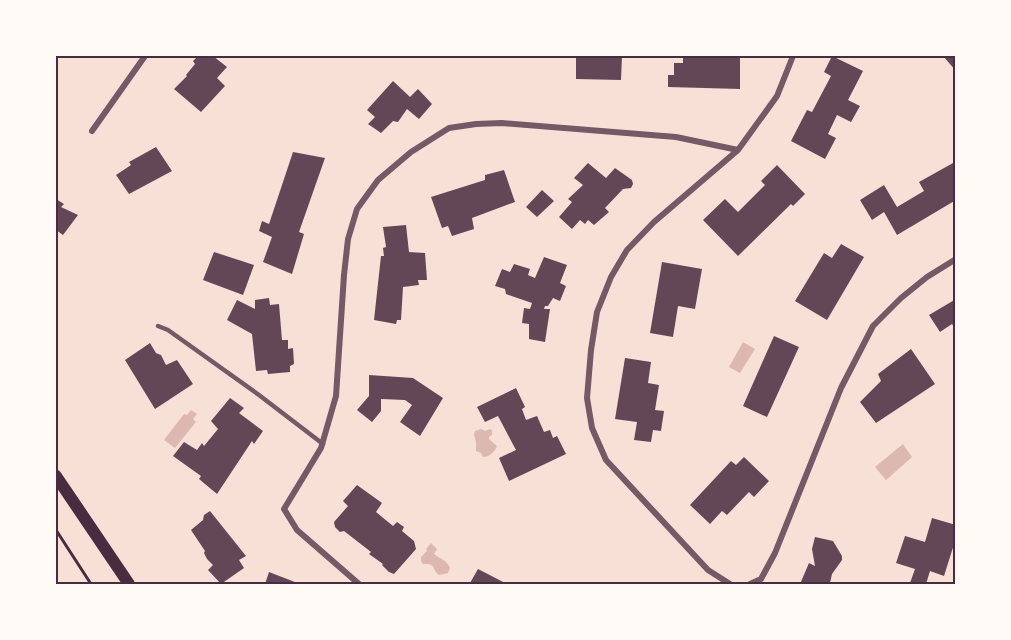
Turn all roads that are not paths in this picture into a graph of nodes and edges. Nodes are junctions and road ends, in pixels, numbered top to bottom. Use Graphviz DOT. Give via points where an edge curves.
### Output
graph roads {
  1 [pos="145,56"];
  2 [pos="793,56"];
  3 [pos="92,131"];
  4 [pos="738,150"];
  5 [pos="956,259"];
  6 [pos="158,326"];
  7 [pos="322,444"];
  8 [pos="56,476"];
  9 [pos="129,585"];
  10 [pos="359,585"];
  11 [pos="730,585"];
  12 [pos="750,585"];
  1 -- 3 [label="street"];
  2 -- 4 [label="street" via="777,96"];
  4 -- 7 [label="street" via="676,137 502,123 449,128 411,152 378,180 357,209 348,239 336,396"];
  4 -- 11 [label="street" via="627,250 597,312 587,398 592,428 606,460 708,570"];
  5 -- 12 [label="street" via="918,284 873,326 841,388 775,553 761,579"];
  6 -- 7 [label="lane" via="258,394"];
  7 -- 10 [label="street" via="284,509 297,530"];
  8 -- 9 [label="main road"];
}
